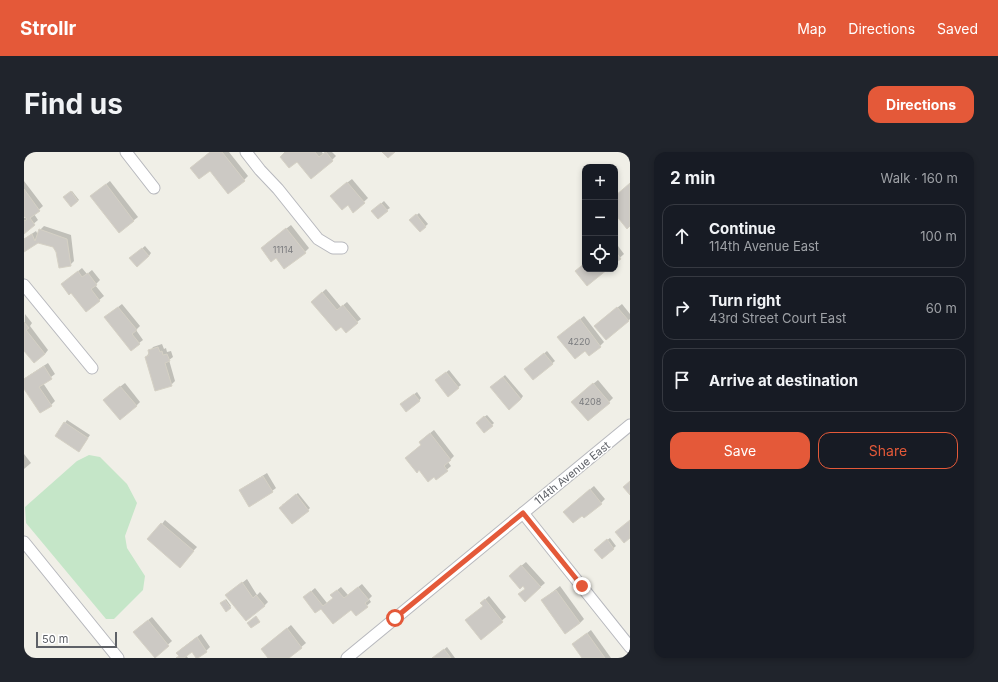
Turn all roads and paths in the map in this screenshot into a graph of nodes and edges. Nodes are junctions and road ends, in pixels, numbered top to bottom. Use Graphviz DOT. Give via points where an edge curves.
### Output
graph roads {
  1 [pos="126,152"];
  2 [pos="246,152"];
  3 [pos="154,188"];
  4 [pos="342,248"];
  5 [pos="24,284"];
  6 [pos="92,368"];
  7 [pos="630,425"];
  8 [pos="523,513"];
  9 [pos="24,542"];
  10 [pos="630,647"];
  11 [pos="349,657"];
  12 [pos="118,658"];
  1 -- 3 [label="street"];
  2 -- 4 [label="street" via="318,238 333,248"];
  5 -- 6 [label="street"];
  7 -- 8 [label="street, 114th Avenue East"];
  8 -- 10 [label="street"];
  8 -- 11 [label="street, 114th Avenue East"];
  9 -- 12 [label="street"];
}
